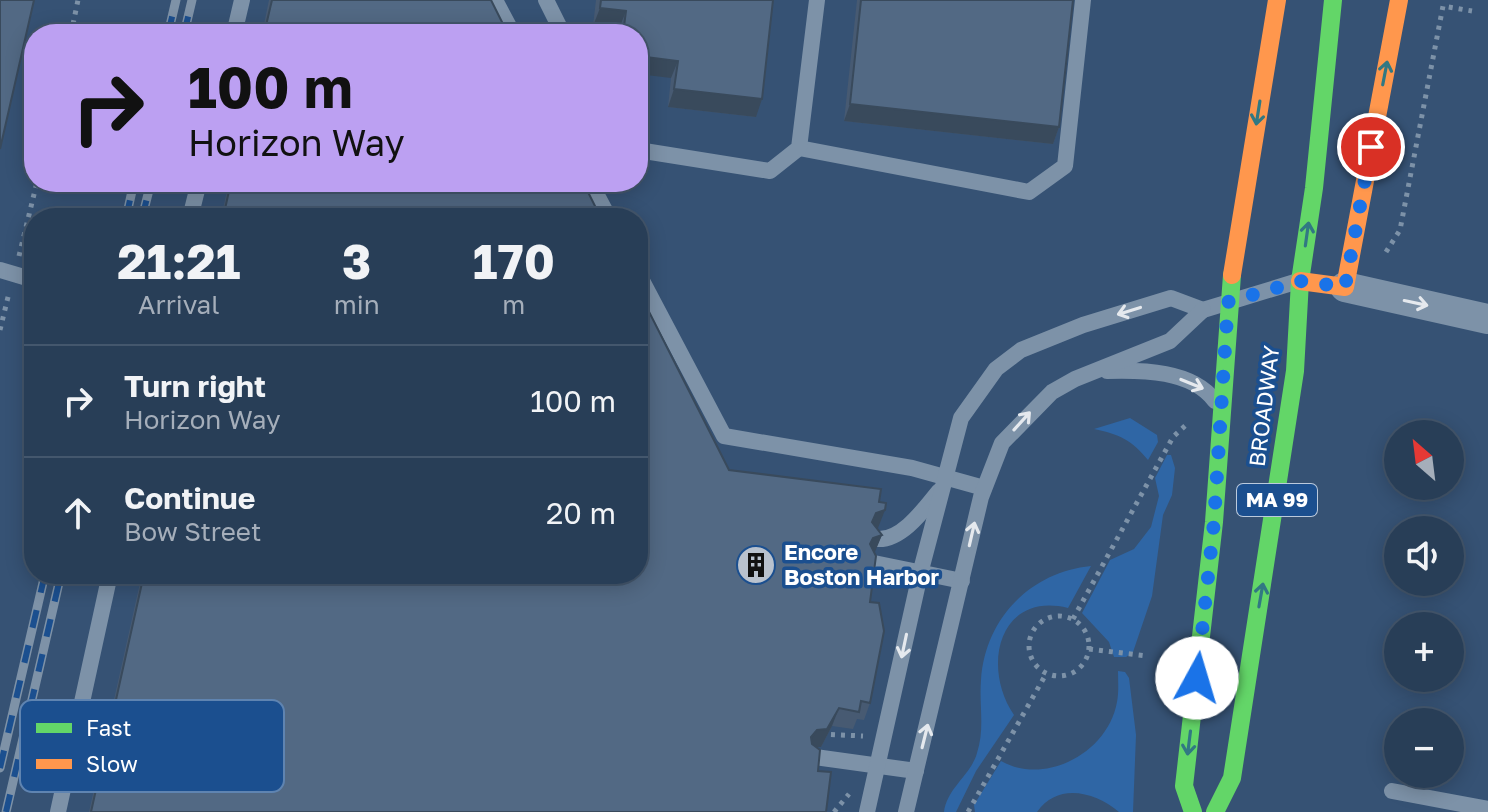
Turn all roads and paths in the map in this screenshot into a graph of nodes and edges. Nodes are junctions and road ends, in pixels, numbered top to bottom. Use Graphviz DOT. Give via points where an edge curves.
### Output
graph roads {
  1 [pos="78,0"];
  2 [pos="242,0"];
  3 [pos="495,0"];
  4 [pos="546,0"];
  5 [pos="817,0"];
  6 [pos="1083,0"];
  7 [pos="1277,0"];
  8 [pos="1333,0"];
  9 [pos="1399,0"];
  10 [pos="1472,11"];
  11 [pos="73,24"];
  12 [pos="236,24"];
  13 [pos="508,24"];
  14 [pos="558,24"];
  15 [pos="799,148"];
  16 [pos="648,152"];
  17 [pos="1378,263"];
  18 [pos="0,270"];
  19 [pos="24,277"];
  20 [pos="1300,281"];
  21 [pos="1345,287"];
  22 [pos="648,292"];
  23 [pos="1228,302"];
  24 [pos="1203,310"];
  25 [pos="1488,319"];
  26 [pos="1097,372"];
  27 [pos="1221,410"];
  28 [pos="1189,422"];
  29 [pos="944,481"];
  30 [pos="984,488"];
  31 [pos="877,539"];
  32 [pos="874,563"];
  33 [pos="921,570"];
  34 [pos="962,581"];
  35 [pos="108,584"];
  36 [pos="1073,619"];
  37 [pos="1089,649"];
  38 [pos="1147,656"];
  39 [pos="1046,674"];
  40 [pos="82,700"];
  41 [pos="868,720"];
  42 [pos="811,733"];
  43 [pos="865,736"];
  44 [pos="884,738"];
  45 [pos="815,757"];
  46 [pos="859,761"];
  47 [pos="879,764"];
  48 [pos="916,771"];
  49 [pos="1392,791"];
  50 [pos="62,792"];
  51 [pos="1488,809"];
  52 [pos="58,812"];
  53 [pos="834,812"];
  54 [pos="867,812"];
  55 [pos="906,812"];
  56 [pos="968,812"];
  57 [pos="1193,812"];
  58 [pos="1215,812"];
  1 -- 11 [label="path"];
  2 -- 12 [label="lane"];
  3 -- 13 [label="lane"];
  4 -- 14 [label="lane"];
  5 -- 15 [label="lane"];
  6 -- 15 [label="lane" via="1065,166 1029,192"];
  7 -- 23 [label="main road, BROADWAY / MA 99, one-way"];
  20 -- 8 [label="main road, BROADWAY / MA 99, one-way"];
  21 -- 9 [label="main road, one-way"];
  10 -- 17 [label="path" via="1443,6 1400,230"];
  15 -- 16 [label="lane" via="770,171"];
  18 -- 19 [label="lane"];
  20 -- 21 [label="main road"];
  20 -- 23 [label="lane"];
  58 -- 20 [label="main road, BROADWAY / MA 99, one-way" via="1232,778 1271,536 1296,361"];
  21 -- 25 [label="street, one-way"];
  22 -- 29 [label="lane" via="724,436"];
  23 -- 24 [label="lane"];
  23 -- 27 [label="main road, BROADWAY / MA 99"];
  24 -- 26 [label="lane" via="1170,341"];
  24 -- 29 [label="lane, one-way" via="1171,298 1021,350 996,369 961,418"];
  26 -- 27 [label="lane, one-way" via="1164,374 1207,390"];
  30 -- 26 [label="lane, one-way" via="1002,443 1024,417 1052,392"];
  27 -- 57 [label="main road, BROADWAY / MA 99, one-way" via="1214,522 1184,786"];
  28 -- 36 [label="path" via="1173,437"];
  29 -- 30 [label="lane"];
  29 -- 31 [label="lane" via="907,526 886,540"];
  29 -- 33 [label="lane"];
  34 -- 30 [label="lane, one-way"];
  32 -- 33 [label="lane"];
  33 -- 34 [label="lane"];
  33 -- 44 [label="lane, one-way"];
  48 -- 34 [label="lane, one-way"];
  35 -- 40 [label="lane"];
  36 -- 37 [label="path" via="1084,629"];
  36 -- 39 [label="path" via="1052,616 1034,629 1028,643 1031,658"];
  37 -- 38 [label="path"];
  37 -- 39 [label="path" via="1074,673"];
  39 -- 56 [label="path"];
  41 -- 43 [label="path"];
  42 -- 43 [label="path"];
  43 -- 44 [label="path"];
  43 -- 46 [label="path"];
  44 -- 47 [label="lane"];
  45 -- 46 [label="lane"];
  46 -- 47 [label="lane"];
  46 -- 53 [label="path" via="852,789"];
  47 -- 48 [label="lane"];
  47 -- 54 [label="lane"];
  48 -- 55 [label="lane"];
  49 -- 51 [label="lane"];
  50 -- 52 [label="lane"];
}
